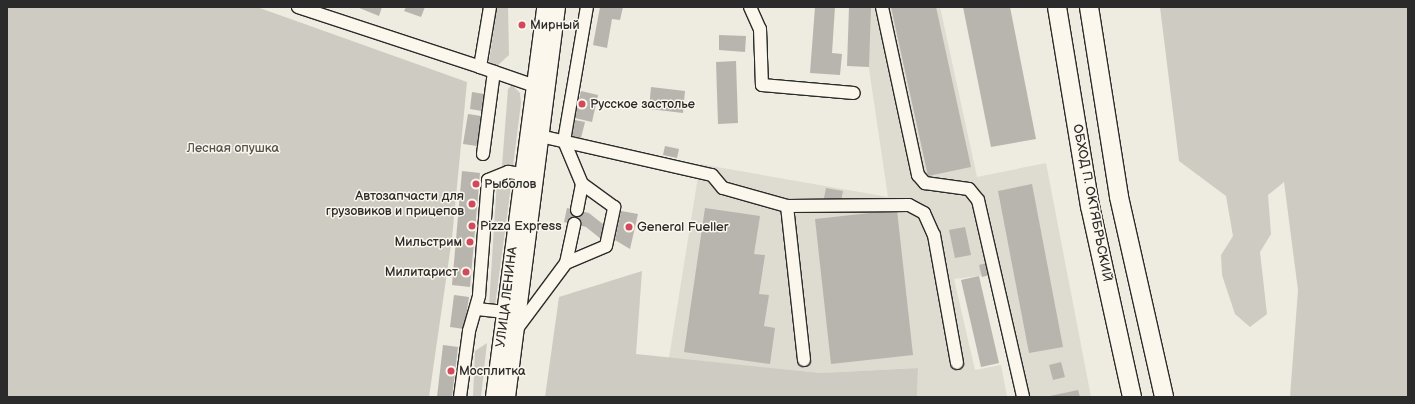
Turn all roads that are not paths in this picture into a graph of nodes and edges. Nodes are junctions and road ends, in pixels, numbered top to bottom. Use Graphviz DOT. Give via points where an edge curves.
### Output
graph roads {
  1 [pos="298,7"];
  2 [pos="490,7"];
  3 [pos="545,7"];
  4 [pos="557,7"];
  5 [pos="587,7"];
  6 [pos="750,7"];
  7 [pos="882,7"];
  8 [pos="1057,7"];
  9 [pos="1089,7"];
  10 [pos="480,67"];
  11 [pos="494,72"];
  12 [pos="534,86"];
  13 [pos="854,93"];
  14 [pos="540,136"];
  15 [pos="564,141"];
  16 [pos="483,154"];
  17 [pos="523,174"];
  18 [pos="582,184"];
  19 [pos="787,206"];
  20 [pos="577,210"];
  21 [pos="574,224"];
  22 [pos="566,264"];
  23 [pos="477,309"];
  24 [pos="504,312"];
  25 [pos="516,330"];
  26 [pos="804,360"];
  27 [pos="957,363"];
  28 [pos="460,397"];
  29 [pos="494,397"];
  30 [pos="507,397"];
  31 [pos="1023,397"];
  32 [pos="1132,397"];
  33 [pos="1164,397"];
  1 -- 10 [label="street"];
  2 -- 10 [label="street"];
  3 -- 12 [label="main road, УЛИЦА ЛЕНИНА"];
  4 -- 14 [label="main road, УЛИЦА ЛЕНИНА"];
  5 -- 15 [label="street"];
  6 -- 13 [label="street" via="760,29 762,85"];
  7 -- 31 [label="street" via="918,175 925,184 969,189 978,200"];
  8 -- 32 [label="highway, ОБХОД П. ОКТЯБРЬСКИЙ" via="1090,206"];
  9 -- 33 [label="highway" via="1119,197"];
  10 -- 11 [label="street"];
  11 -- 12 [label="street"];
  11 -- 16 [label="street"];
  12 -- 17 [label="main road, УЛИЦА ЛЕНИНА"];
  14 -- 15 [label="street"];
  14 -- 25 [label="main road, УЛИЦА ЛЕНИНА"];
  15 -- 18 [label="street"];
  15 -- 19 [label="street" via="712,175 723,188"];
  17 -- 23 [label="street" via="508,172 488,180"];
  17 -- 24 [label="main road, УЛИЦА ЛЕНИНА"];
  18 -- 20 [label="street"];
  18 -- 22 [label="street" via="614,206 606,246"];
  19 -- 26 [label="street"];
  19 -- 27 [label="street" via="909,205 924,213 934,235"];
  21 -- 22 [label="street"];
  22 -- 25 [label="street"];
  23 -- 24 [label="street"];
  23 -- 28 [label="street" via="469,331"];
  24 -- 29 [label="main road, УЛИЦА ЛЕНИНА"];
  25 -- 30 [label="main road, УЛИЦА ЛЕНИНА"];
}
